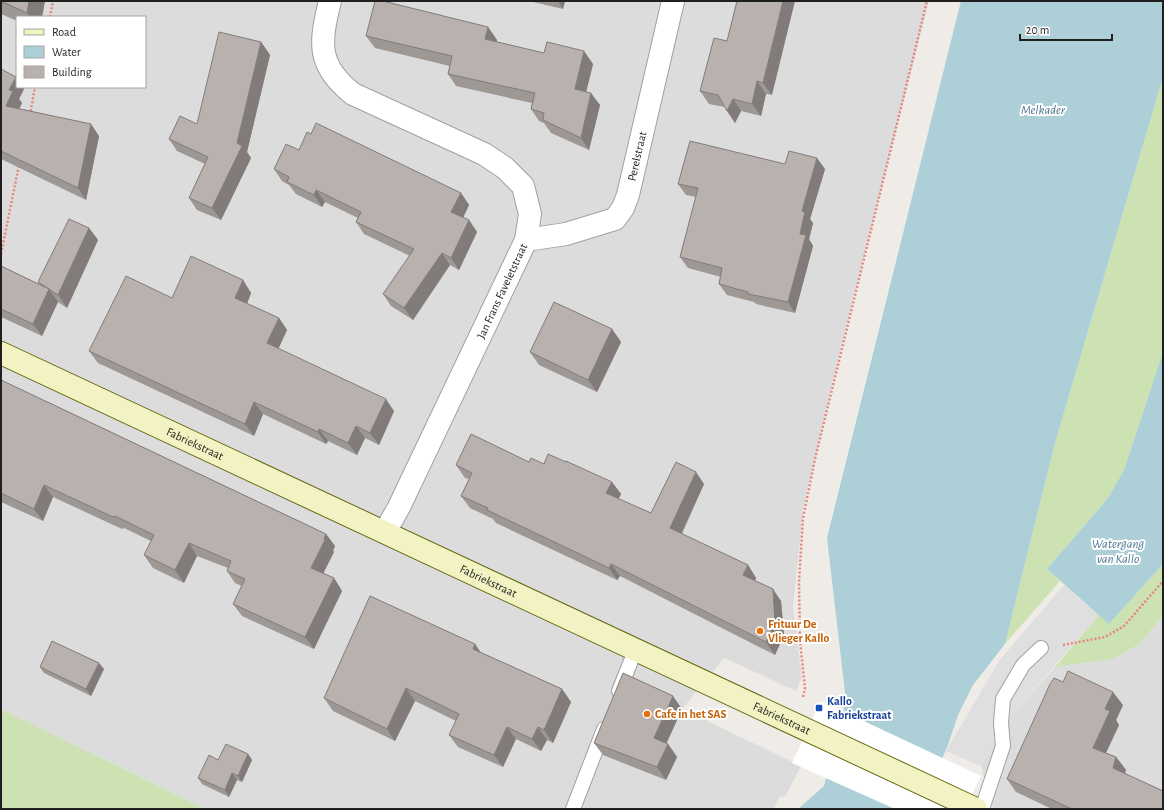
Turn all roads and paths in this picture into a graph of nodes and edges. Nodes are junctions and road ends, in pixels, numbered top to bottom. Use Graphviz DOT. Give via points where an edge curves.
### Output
graph roads {
  1 [pos="53,1"];
  2 [pos="330,1"];
  3 [pos="673,1"];
  4 [pos="926,1"];
  5 [pos="50,16"];
  6 [pos="36,88"];
  7 [pos="29,117"];
  8 [pos="20,163"];
  9 [pos="526,240"];
  10 [pos="1,254"];
  11 [pos="1,353"];
  12 [pos="386,532"];
  13 [pos="1163,581"];
  14 [pos="1041,648"];
  15 [pos="635,651"];
  16 [pos="615,701"];
  17 [pos="609,716"];
  18 [pos="804,730"];
  19 [pos="975,808"];
  20 [pos="573,809"];
  1 -- 5 [label="path"];
  2 -- 9 [label="street, Jan Frans Faveletstraat" via="322,38 326,63 339,83 353,94 484,154 505,168 523,186 530,214"];
  3 -- 9 [label="street, Perelstraat" via="623,208 615,219 566,234"];
  4 -- 18 [label="path" via="803,518 799,581 800,641 805,688"];
  6 -- 7 [label="path"];
  8 -- 10 [label="path"];
  9 -- 12 [label="street, Jan Frans Faveletstraat"];
  11 -- 12 [label="main road, Fabriekstraat" via="335,511"];
  12 -- 15 [label="main road, Fabriekstraat"];
  13 -- 14 [label="path" via="1124,626 1105,638"];
  14 -- 19 [label="lane" via="1024,665 1003,699 1000,723 1003,746"];
  15 -- 16 [label="lane"];
  15 -- 18 [label="main road, Fabriekstraat"];
  17 -- 20 [label="lane"];
  18 -- 19 [label="main road, Fabriekstraat"];
}
